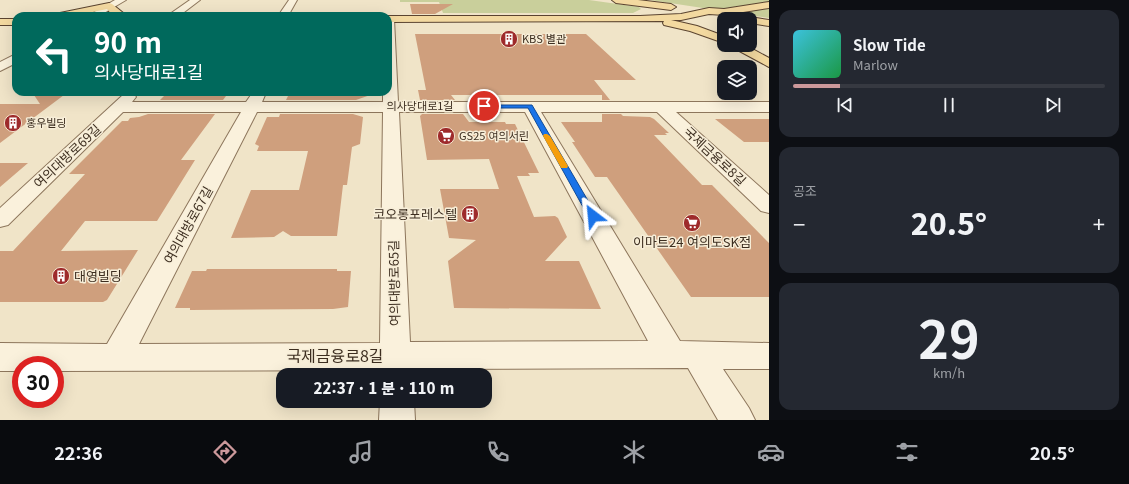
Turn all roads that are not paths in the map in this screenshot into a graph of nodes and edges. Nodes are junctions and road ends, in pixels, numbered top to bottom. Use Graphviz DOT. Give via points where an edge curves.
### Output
graph roads {
  1 [pos="122,0"];
  2 [pos="196,0"];
  3 [pos="294,0"];
  4 [pos="616,0"];
  5 [pos="760,0"];
  6 [pos="641,3"];
  7 [pos="769,5"];
  8 [pos="109,6"];
  9 [pos="708,10"];
  10 [pos="734,11"];
  11 [pos="80,12"];
  12 [pos="99,12"];
  13 [pos="114,12"];
  14 [pos="178,12"];
  15 [pos="286,12"];
  16 [pos="717,12"];
  17 [pos="688,16"];
  18 [pos="0,18"];
  19 [pos="12,18"];
  20 [pos="392,19"];
  21 [pos="640,19"];
  22 [pos="757,21"];
  23 [pos="0,22"];
  24 [pos="12,22"];
  25 [pos="767,22"];
  26 [pos="717,30"];
  27 [pos="717,37"];
  28 [pos="757,46"];
  29 [pos="749,52"];
  30 [pos="769,52"];
  31 [pos="12,60"];
  32 [pos="769,63"];
  33 [pos="0,67"];
  34 [pos="130,96"];
  35 [pos="390,96"];
  36 [pos="256,99"];
  37 [pos="390,106"];
  38 [pos="530,106"];
  39 [pos="119,107"];
  40 [pos="661,107"];
  41 [pos="769,107"];
  42 [pos="769,206"];
  43 [pos="0,220"];
  44 [pos="684,355"];
  45 [pos="769,356"];
  46 [pos="0,357"];
  47 [pos="116,358"];
  48 [pos="396,365"];
  49 [pos="396,408"];
  50 [pos="397,420"];
  51 [pos="737,420"];
  1 -- 8 [label="street"];
  2 -- 14 [label="street"];
  3 -- 15 [label="street"];
  4 -- 6 [label="main road"];
  5 -- 9 [label="main road"];
  6 -- 9 [label="main road"];
  6 -- 21 [label="main road" via="662,9 664,12"];
  7 -- 10 [label="main road"];
  8 -- 11 [label="main road"];
  8 -- 12 [label="street"];
  8 -- 13 [label="main road"];
  9 -- 10 [label="main road"];
  9 -- 16 [label="main road"];
  9 -- 17 [label="main road"];
  10 -- 25 [label="main road" via="743,17"];
  17 -- 21 [label="main road"];
  17 -- 26 [label="main road"];
  18 -- 19 [label="main road"];
  20 -- 21 [label="main road"];
  21 -- 27 [label="main road" via="693,28"];
  22 -- 25 [label="main road"];
  23 -- 24 [label="main road"];
  28 -- 30 [label="main road"];
  29 -- 32 [label="main road"];
  31 -- 33 [label="street"];
  34 -- 39 [label="street, 여의대방로69길"];
  35 -- 37 [label="street, 여의대방로65길"];
  36 -- 37 [label="street, 의사당대로1길"];
  36 -- 39 [label="street, 의사당대로1길"];
  36 -- 47 [label="street, 여의대방로67길"];
  37 -- 38 [label="street, 의사당대로1길"];
  37 -- 48 [label="street, 여의대방로65길"];
  38 -- 40 [label="street, 의사당대로1길"];
  38 -- 44 [label="street"];
  39 -- 43 [label="street, 여의대방로69길"];
  40 -- 41 [label="street, 의사당대로1길"];
  40 -- 42 [label="street, 국제금융로8길"];
  44 -- 45 [label="street, 국제금융로8길"];
  44 -- 48 [label="street, 국제금융로8길"];
  44 -- 51 [label="street"];
  46 -- 47 [label="street, 국제금융로8길"];
  47 -- 48 [label="street, 국제금융로8길"];
  49 -- 50 [label="street"];
}
